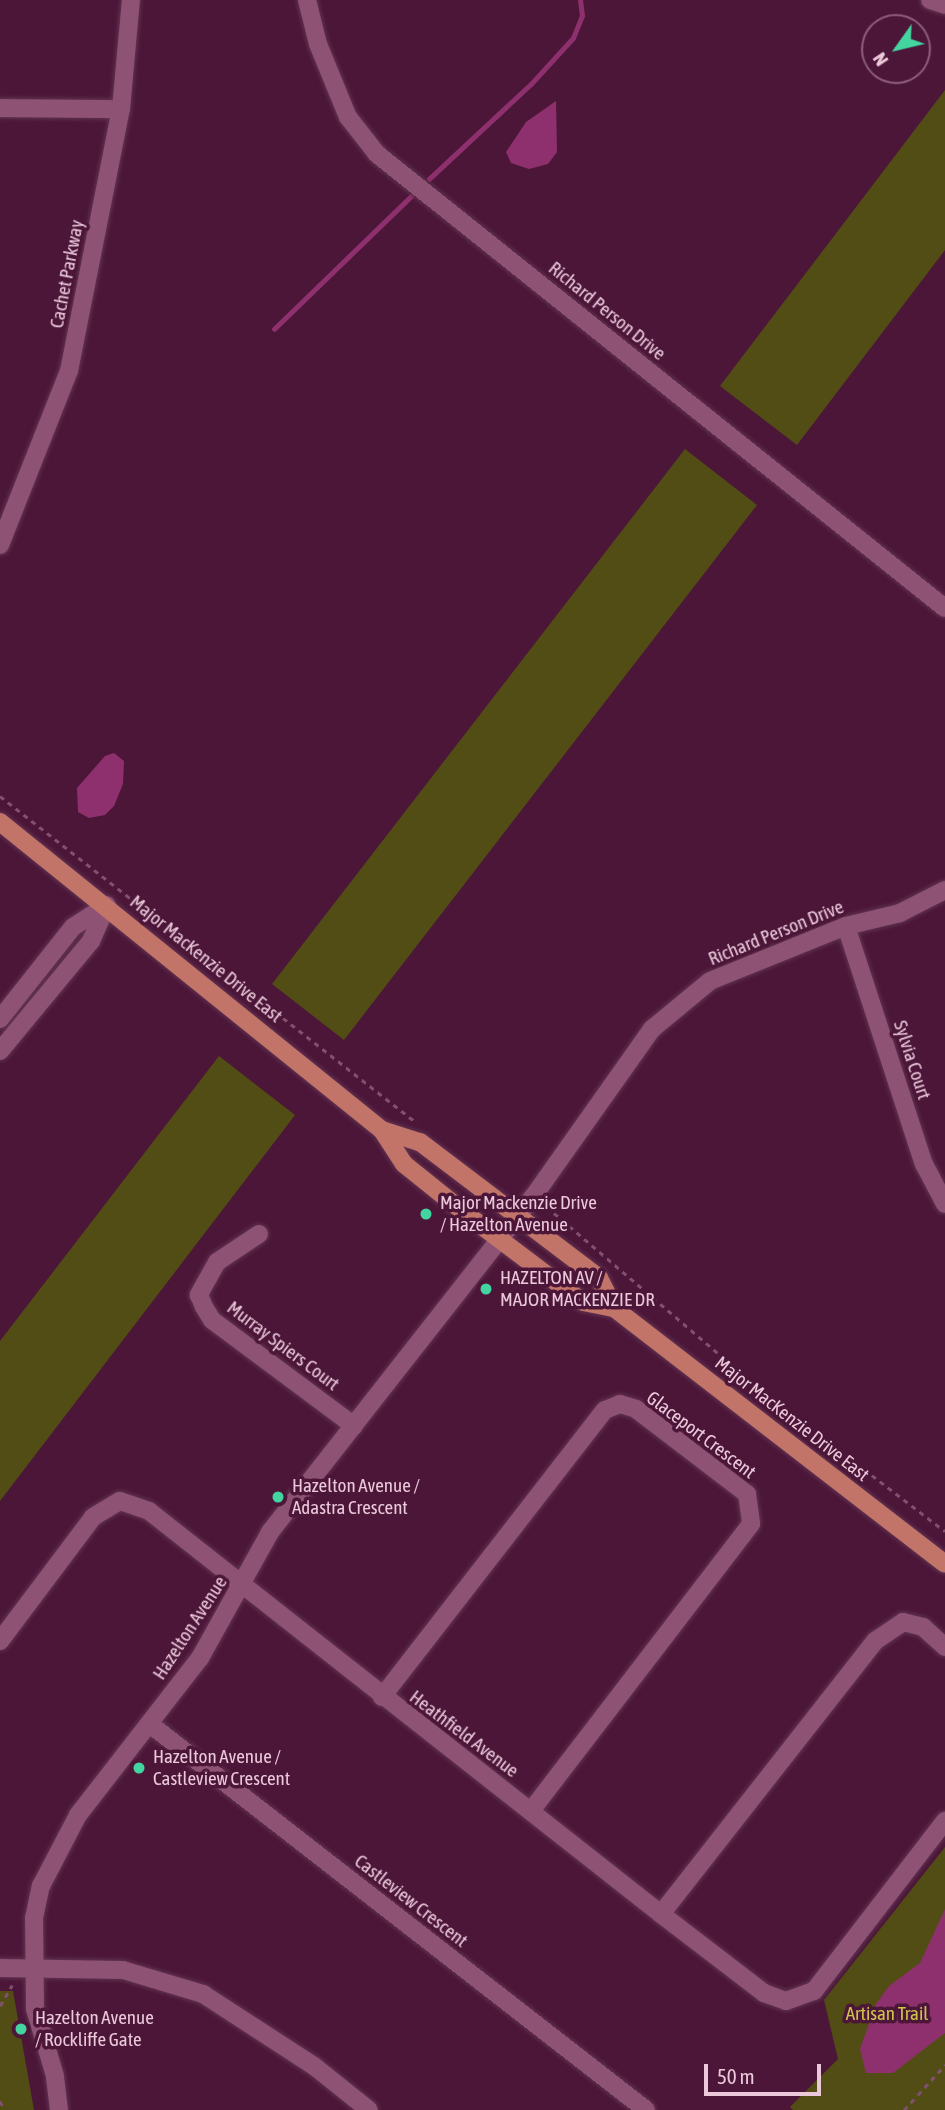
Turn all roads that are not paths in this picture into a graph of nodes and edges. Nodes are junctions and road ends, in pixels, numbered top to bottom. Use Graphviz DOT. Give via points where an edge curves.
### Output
graph roads {
  1 [pos="131,0"];
  2 [pos="307,0"];
  3 [pos="930,0"];
  4 [pos="945,5"];
  5 [pos="0,108"];
  6 [pos="121,109"];
  7 [pos="0,545"];
  8 [pos="945,608"];
  9 [pos="0,822"];
  10 [pos="945,890"];
  11 [pos="107,905"];
  12 [pos="846,926"];
  13 [pos="0,1019"];
  14 [pos="0,1051"];
  15 [pos="382,1130"];
  16 [pos="945,1204"];
  17 [pos="518,1216"];
  18 [pos="259,1234"];
  19 [pos="499,1239"];
  20 [pos="614,1308"];
  21 [pos="354,1426"];
  22 [pos="945,1564"];
  23 [pos="243,1585"];
  24 [pos="0,1641"];
  25 [pos="945,1647"];
  26 [pos="382,1697"];
  27 [pos="151,1725"];
  28 [pos="531,1811"];
  29 [pos="945,1821"];
  30 [pos="661,1914"];
  31 [pos="0,1968"];
  32 [pos="34,1969"];
  33 [pos="59,2110"];
  34 [pos="369,2110"];
  35 [pos="646,2110"];
  1 -- 6 [label="street, Cachet Parkway"];
  2 -- 8 [label="street, Richard Person Drive" via="318,44 348,117 377,154"];
  3 -- 4 [label="street"];
  5 -- 6 [label="street"];
  6 -- 7 [label="street, Cachet Parkway" via="69,371"];
  9 -- 11 [label="main road, Major MacKenzie Drive East"];
  10 -- 12 [label="street, Richard Person Drive" via="900,914"];
  11 -- 13 [label="street" via="73,927"];
  11 -- 14 [label="street" via="91,941"];
  11 -- 15 [label="main road, Major MacKenzie Drive East"];
  12 -- 16 [label="street, Sylvia Court" via="924,1164"];
  12 -- 17 [label="street, Richard Person Drive" via="710,981 652,1029"];
  15 -- 17 [label="main road, Major MacKenzie Drive East" via="420,1142"];
  15 -- 19 [label="main road, Major MacKenzie Drive East" via="404,1164"];
  17 -- 19 [label="street, Hazelton Avenue"];
  17 -- 20 [label="main road, Major MacKenzie Drive East" via="599,1278"];
  18 -- 21 [label="street, Murray Spiers Court" via="218,1262 199,1295 204,1307 212,1320"];
  19 -- 20 [label="main road, Major MacKenzie Drive East" via="583,1302"];
  19 -- 21 [label="street, Hazelton Avenue"];
  20 -- 22 [label="main road, Major MacKenzie Drive East"];
  21 -- 23 [label="street, Hazelton Avenue" via="270,1532"];
  23 -- 24 [label="street, Heathfield Avenue" via="149,1511 120,1501 93,1517"];
  23 -- 26 [label="street, Heathfield Avenue"];
  23 -- 27 [label="street, Hazelton Avenue" via="200,1658"];
  25 -- 30 [label="street" via="923,1628 903,1622 875,1641"];
  26 -- 28 [label="street, Heathfield Avenue"];
  26 -- 28 [label="street, Glaceport Crescent" via="605,1410 620,1404 636,1409 747,1494 751,1524"];
  27 -- 32 [label="street, Hazelton Avenue" via="79,1815 58,1850 41,1886 34,1918"];
  27 -- 35 [label="street, Castleview Crescent"];
  28 -- 30 [label="street, Heathfield Avenue"];
  29 -- 30 [label="street, Heathfield Avenue" via="814,1991 797,1998 786,2001 764,1993"];
  31 -- 32 [label="street"];
  32 -- 33 [label="street, Hazelton Avenue" via="35,2009 55,2076"];
  32 -- 34 [label="street" via="123,1970 203,1994 314,2066"];
}
